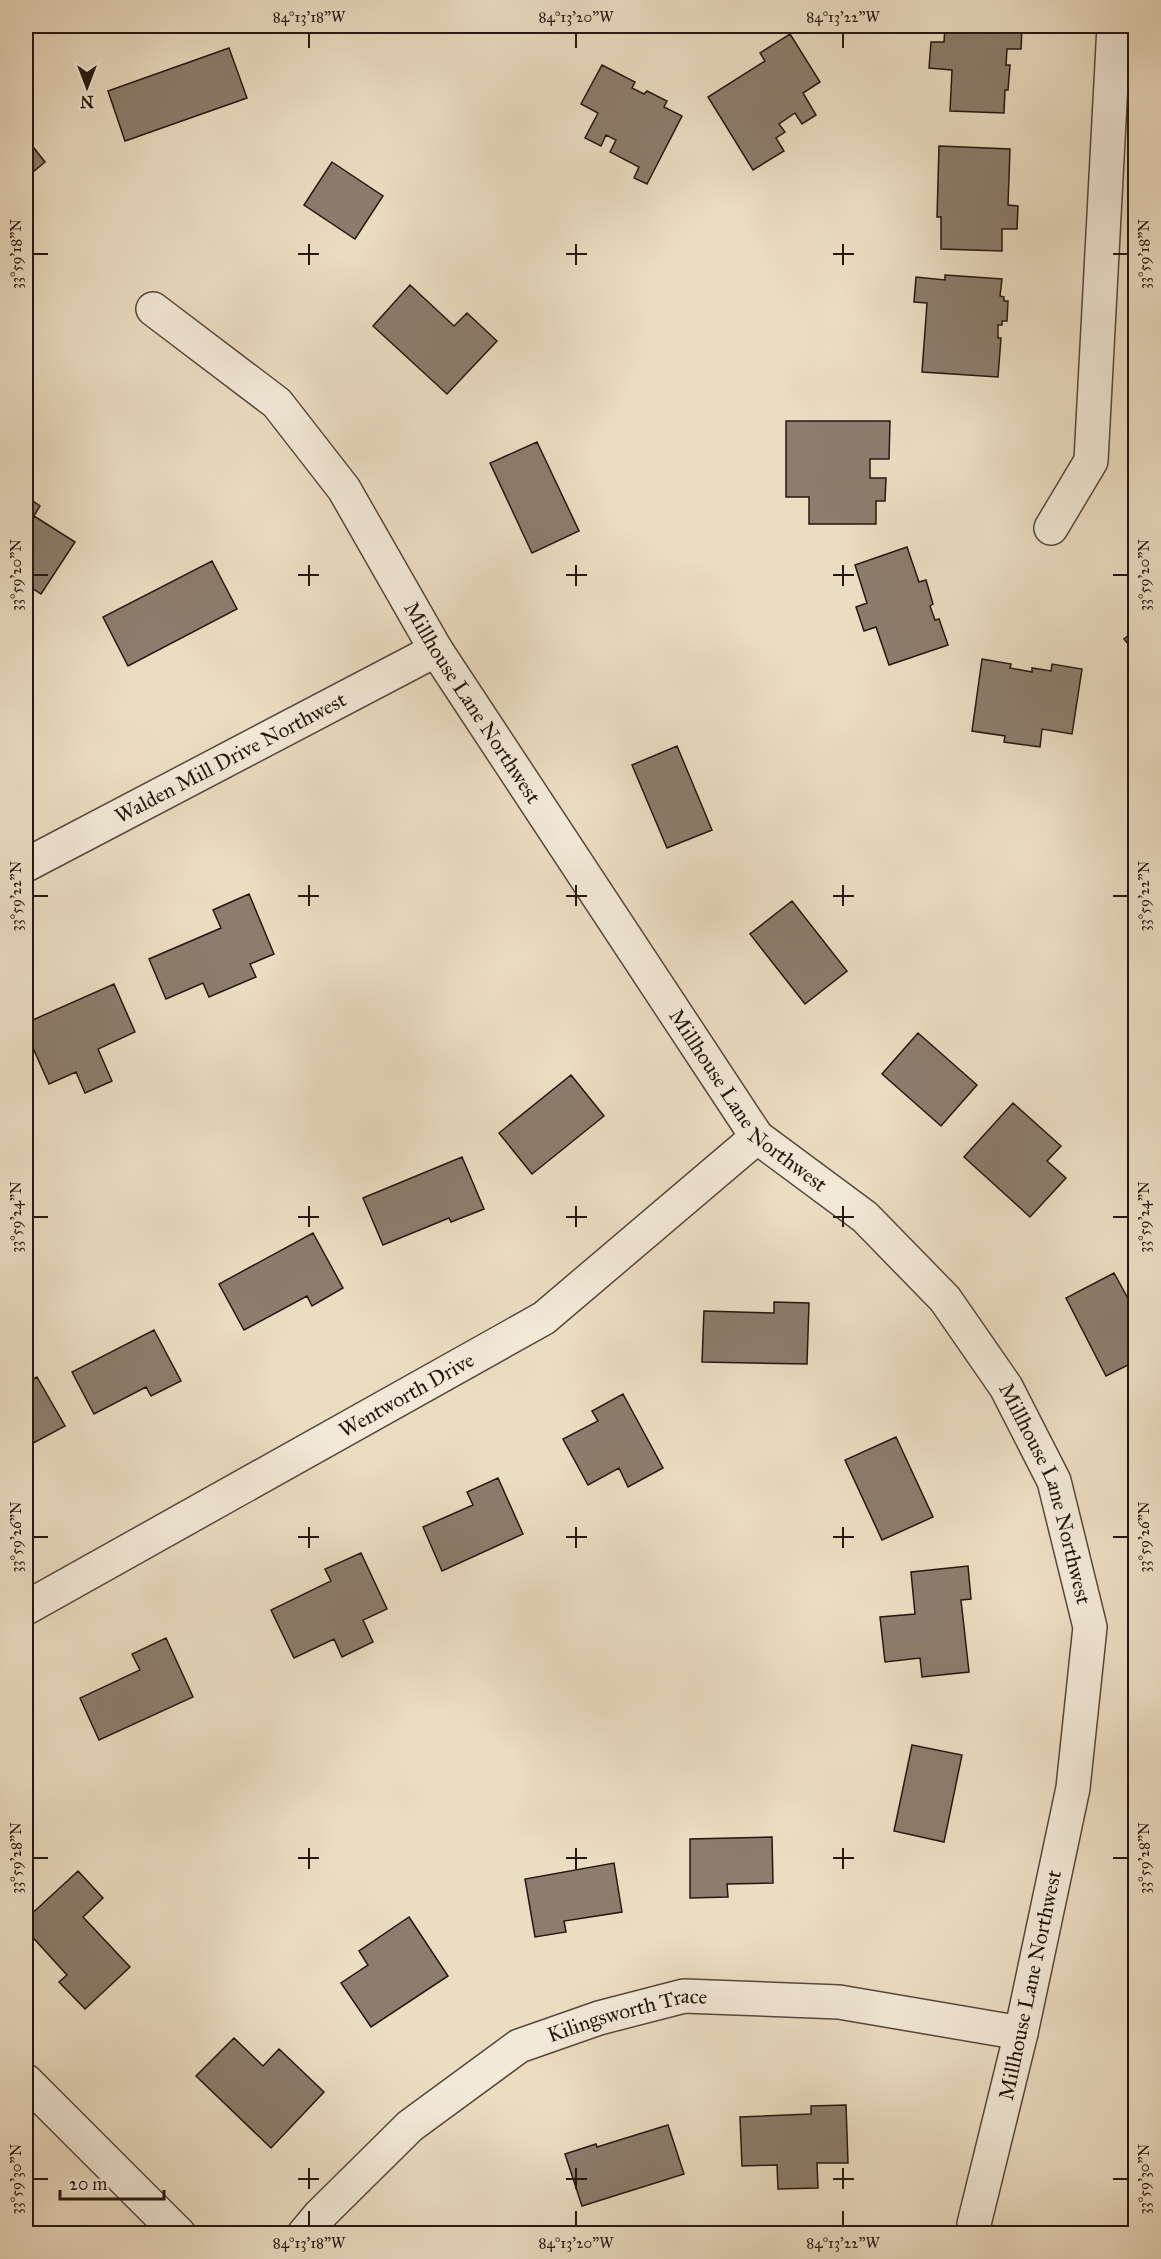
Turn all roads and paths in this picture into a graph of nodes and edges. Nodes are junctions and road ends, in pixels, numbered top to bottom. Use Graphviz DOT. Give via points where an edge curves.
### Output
graph roads {
  1 [pos="1114,26"];
  2 [pos="153,309"];
  3 [pos="1051,528"];
  4 [pos="436,650"];
  5 [pos="26,865"];
  6 [pos="757,1137"];
  7 [pos="26,1608"];
  8 [pos="1021,2033"];
  9 [pos="26,2081"];
  10 [pos="974,2224"];
  11 [pos="179,2234"];
  12 [pos="304,2234"];
  1 -- 3 [label="street" via="1090,461"];
  2 -- 4 [label="street, Millhouse Lane Northwest" via="277,403 344,489"];
  4 -- 5 [label="street, Walden Mill Drive Northwest"];
  4 -- 6 [label="street, Millhouse Lane Northwest"];
  6 -- 7 [label="street, Wentworth Drive" via="544,1318"];
  6 -- 8 [label="street, Millhouse Lane Northwest" via="865,1217 945,1299 1006,1387 1054,1481 1090,1627 1073,1788"];
  8 -- 10 [label="street, Millhouse Lane Northwest"];
  8 -- 12 [label="street, Kilingsworth Trace" via="838,2002 684,1996 599,2019 519,2046 410,2126"];
  9 -- 11 [label="street"];
}
